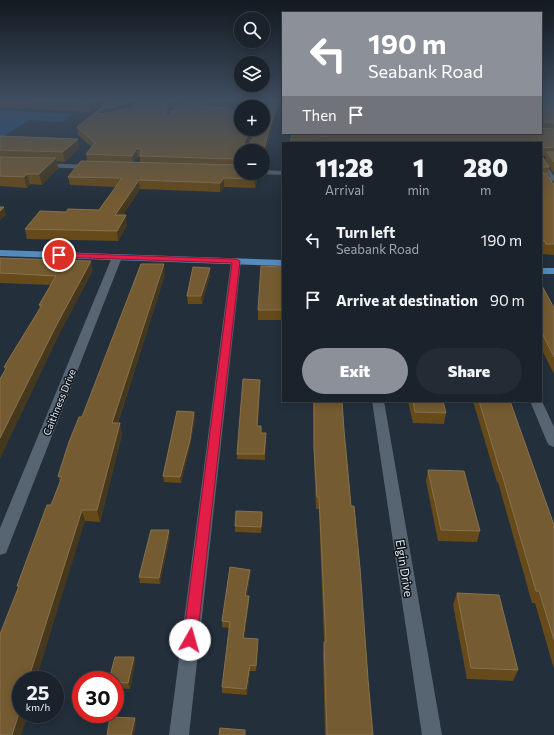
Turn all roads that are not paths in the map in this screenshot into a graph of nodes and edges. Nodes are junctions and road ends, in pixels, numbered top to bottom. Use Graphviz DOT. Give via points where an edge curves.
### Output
graph roads {
  1 [pos="548,158"];
  2 [pos="542,160"];
  3 [pos="542,163"];
  4 [pos="31,165"];
  5 [pos="102,167"];
  6 [pos="270,172"];
  7 [pos="282,172"];
  8 [pos="548,180"];
  9 [pos="0,253"];
  10 [pos="117,257"];
  11 [pos="236,261"];
  12 [pos="282,263"];
  13 [pos="542,271"];
  14 [pos="554,271"];
  15 [pos="378,402"];
  16 [pos="536,402"];
  17 [pos="554,442"];
  18 [pos="0,548"];
  19 [pos="179,735"];
  20 [pos="432,735"];
  1 -- 2 [label="lane"];
  3 -- 8 [label="lane"];
  4 -- 5 [label="street"];
  6 -- 7 [label="street"];
  9 -- 10 [label="main road"];
  10 -- 11 [label="main road"];
  10 -- 18 [label="street, Caithness Drive"];
  11 -- 12 [label="main road"];
  11 -- 19 [label="street"];
  13 -- 14 [label="main road"];
  15 -- 20 [label="street, Elgin Drive"];
  16 -- 17 [label="street"];
}
